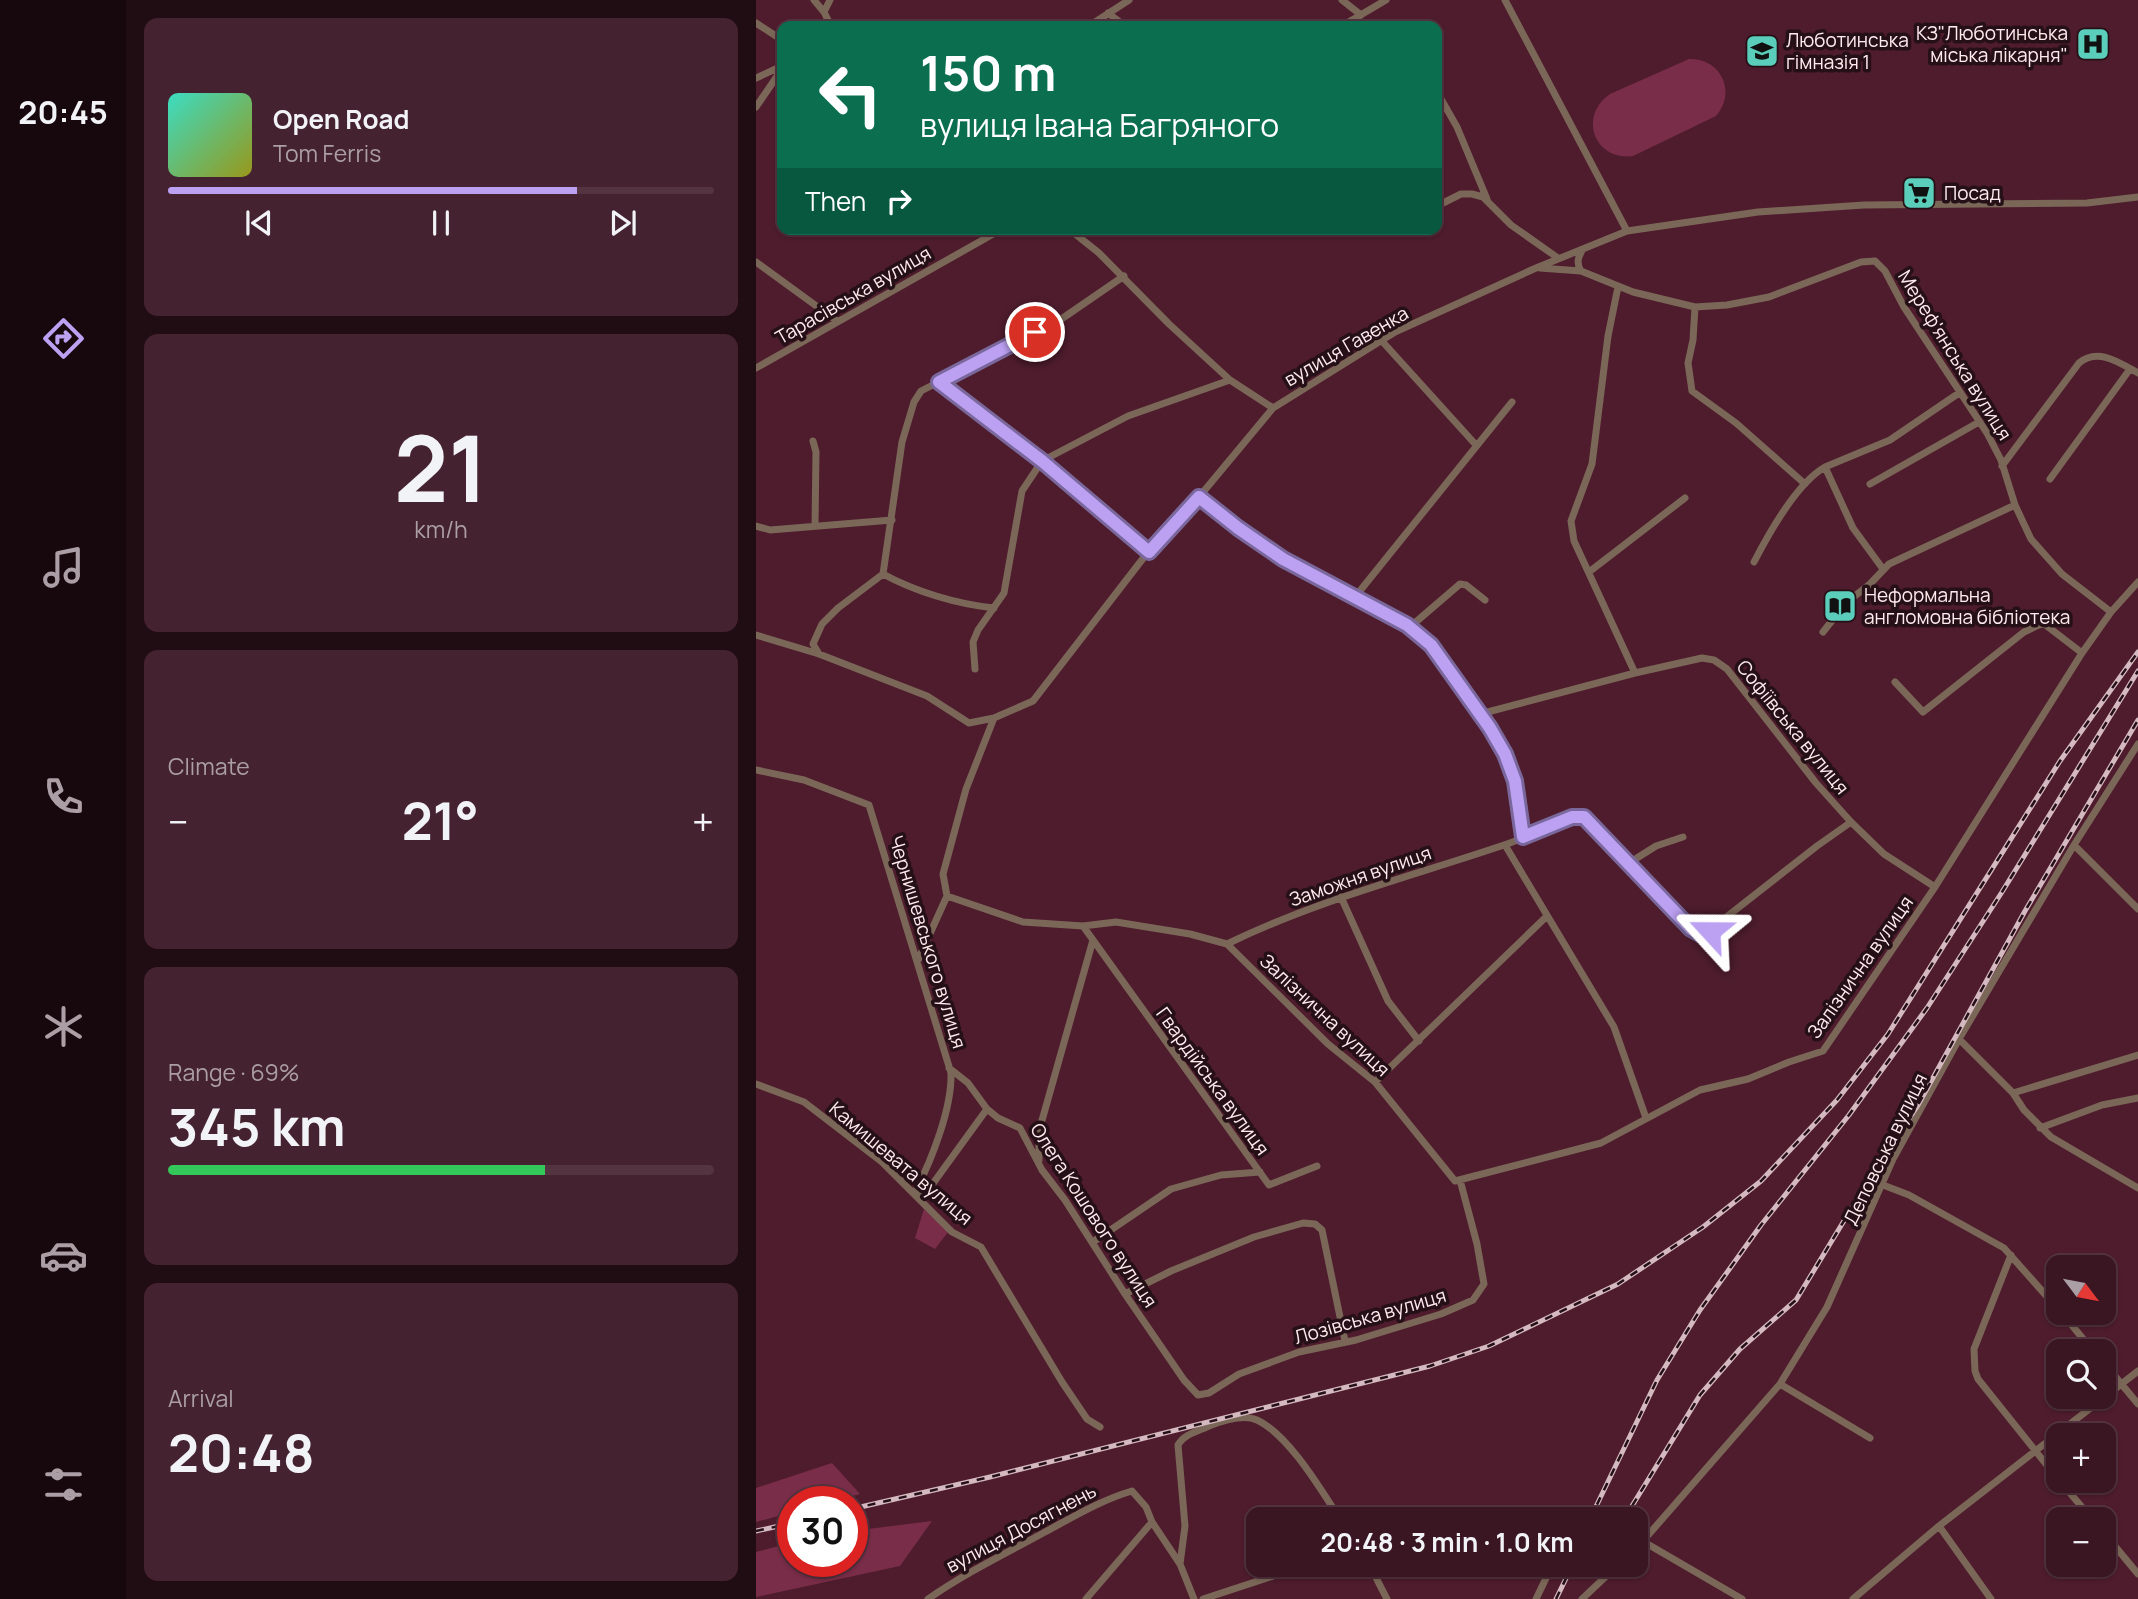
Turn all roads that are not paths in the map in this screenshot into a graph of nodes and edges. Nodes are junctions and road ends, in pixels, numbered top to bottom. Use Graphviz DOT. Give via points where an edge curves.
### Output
graph roads {
  1 [pos="814,0"];
  2 [pos="830,0"];
  3 [pos="1129,0"];
  4 [pos="1342,0"];
  5 [pos="1386,0"];
  6 [pos="1506,0"];
  7 [pos="824,12"];
  8 [pos="1108,13"];
  9 [pos="1361,15"];
  10 [pos="828,21"];
  11 [pos="1096,21"];
  12 [pos="1118,21"];
  13 [pos="1351,21"];
  14 [pos="756,23"];
  15 [pos="777,37"];
  16 [pos="777,69"];
  17 [pos="777,75"];
  18 [pos="756,78"];
  19 [pos="1442,101"];
  20 [pos="756,107"];
  21 [pos="2138,197"];
  22 [pos="1488,200"];
  23 [pos="1442,203"];
  24 [pos="1627,231"];
  25 [pos="991,235"];
  26 [pos="1076,235"];
  27 [pos="1584,248"];
  28 [pos="1558,258"];
  29 [pos="756,262"];
  30 [pos="1536,268"];
  31 [pos="1581,271"];
  32 [pos="1124,276"];
  33 [pos="1618,287"];
  34 [pos="1695,307"];
  35 [pos="836,321"];
  36 [pos="1381,340"];
  37 [pos="756,368"];
  38 [pos="2130,369"];
  39 [pos="2138,373"];
  40 [pos="1230,380"];
  41 [pos="939,382"];
  42 [pos="1959,393"];
  43 [pos="1512,402"];
  44 [pos="1273,408"];
  45 [pos="1979,422"];
  46 [pos="813,440"];
  47 [pos="1476,445"];
  48 [pos="1042,461"];
  49 [pos="2002,466"];
  50 [pos="1825,467"];
  51 [pos="2050,479"];
  52 [pos="1870,484"];
  53 [pos="1805,485"];
  54 [pos="1199,497"];
  55 [pos="1685,498"];
  56 [pos="2015,505"];
  57 [pos="892,520"];
  58 [pos="756,526"];
  59 [pos="815,526"];
  60 [pos="1149,552"];
  61 [pos="1754,562"];
  62 [pos="1882,569"];
  63 [pos="1589,572"];
  64 [pos="883,574"];
  65 [pos="2138,582"];
  66 [pos="1355,597"];
  67 [pos="1485,600"];
  68 [pos="994,608"];
  69 [pos="2111,612"];
  70 [pos="1410,627"];
  71 [pos="1823,632"];
  72 [pos="756,635"];
  73 [pos="2082,653"];
  74 [pos="819,654"];
  75 [pos="975,669"];
  76 [pos="1634,673"];
  77 [pos="1895,682"];
  78 [pos="1480,715"];
  79 [pos="994,718"];
  80 [pos="2138,744"];
  81 [pos="756,770"];
  82 [pos="1851,822"];
  83 [pos="1523,837"];
  84 [pos="1684,837"];
  85 [pos="1505,845"];
  86 [pos="2074,845"];
  87 [pos="1629,863"];
  88 [pos="1935,887"];
  89 [pos="947,896"];
  90 [pos="1341,897"];
  91 [pos="2138,909"];
  92 [pos="1546,917"];
  93 [pos="1083,926"];
  94 [pos="1093,940"];
  95 [pos="1227,944"];
  96 [pos="918,960"];
  97 [pos="1959,1039"];
  98 [pos="1419,1041"];
  99 [pos="2138,1055"];
  100 [pos="949,1068"];
  101 [pos="1375,1082"];
  102 [pos="756,1084"];
  103 [pos="2013,1093"];
  104 [pos="2138,1098"];
  105 [pos="987,1109"];
  106 [pos="1646,1118"];
  107 [pos="2039,1128"];
  108 [pos="1038,1162"];
  109 [pos="1317,1166"];
  110 [pos="1259,1172"];
  111 [pos="1460,1180"];
  112 [pos="1883,1185"];
  113 [pos="2138,1188"];
  114 [pos="921,1200"];
  115 [pos="1093,1242"];
  116 [pos="2011,1255"];
  117 [pos="1125,1294"];
  118 [pos="2046,1296"];
  119 [pos="2071,1325"];
  120 [pos="2083,1339"];
  121 [pos="1345,1341"];
  122 [pos="2138,1371"];
  123 [pos="2116,1378"];
  124 [pos="1780,1384"];
  125 [pos="2121,1384"];
  126 [pos="1198,1395"];
  127 [pos="2138,1404"];
  128 [pos="1100,1427"];
  129 [pos="1870,1438"];
  130 [pos="2034,1450"];
  131 [pos="2046,1464"];
  132 [pos="2070,1493"];
  133 [pos="1332,1507"];
  134 [pos="2082,1507"];
  135 [pos="1152,1521"];
  136 [pos="1939,1526"];
  137 [pos="1648,1537"];
  138 [pos="1648,1544"];
  139 [pos="2116,1547"];
  140 [pos="1180,1564"];
  141 [pos="2138,1574"];
  142 [pos="1270,1577"];
  143 [pos="1376,1577"];
  144 [pos="1547,1577"];
  145 [pos="1606,1577"];
  146 [pos="928,1599"];
  147 [pos="1086,1599"];
  148 [pos="1194,1599"];
  149 [pos="1203,1599"];
  150 [pos="1387,1599"];
  151 [pos="1536,1599"];
  152 [pos="1583,1599"];
  153 [pos="1742,1599"];
  154 [pos="1853,1599"];
  155 [pos="1991,1599"];
  1 -- 7 [label="street"];
  2 -- 7 [label="street"];
  3 -- 8 [label="street"];
  4 -- 9 [label="street"];
  5 -- 9 [label="street"];
  6 -- 24 [label="street"];
  7 -- 10 [label="street"];
  8 -- 11 [label="street"];
  8 -- 12 [label="street"];
  9 -- 13 [label="street"];
  14 -- 15 [label="street"];
  16 -- 18 [label="street"];
  17 -- 20 [label="street"];
  19 -- 22 [label="street"];
  21 -- 24 [label="street, вулиця Гавенка" via="2087,203 1788,209"];
  22 -- 23 [label="street" via="1466,193"];
  22 -- 28 [label="street" via="1511,225"];
  24 -- 27 [label="street, вулиця Гавенка"];
  25 -- 35 [label="street, Тарасівська вулиця"];
  26 -- 32 [label="street"];
  27 -- 28 [label="street, вулиця Гавенка"];
  27 -- 31 [label="street" via="1578,257"];
  28 -- 30 [label="street, вулиця Гавенка"];
  29 -- 35 [label="street"];
  30 -- 31 [label="street, Мереф'янська вулиця"];
  30 -- 36 [label="street, вулиця Гавенка"];
  31 -- 33 [label="street, Мереф'янська вулиця"];
  32 -- 40 [label="street"];
  32 -- 41 [label="street" via="1060,320"];
  33 -- 34 [label="street, Мереф'янська вулиця"];
  33 -- 63 [label="street" via="1592,464 1571,520 1572,534"];
  34 -- 42 [label="street, Мереф'янська вулиця" via="1769,297 1861,262 1875,261"];
  34 -- 53 [label="street" via="1688,363 1692,391 1736,423"];
  35 -- 37 [label="street, Тарасівська вулиця"];
  36 -- 44 [label="street, вулиця Гавенка"];
  36 -- 47 [label="street"];
  38 -- 39 [label="street"];
  38 -- 49 [label="street" via="2104,356 2085,358"];
  38 -- 51 [label="street"];
  40 -- 44 [label="street"];
  40 -- 48 [label="street" via="1128,416"];
  41 -- 48 [label="street"];
  41 -- 57 [label="street" via="921,391 912,410 902,442"];
  42 -- 45 [label="street, Мереф'янська вулиця"];
  42 -- 50 [label="street" via="1890,440"];
  43 -- 47 [label="street"];
  44 -- 54 [label="street, вулиця Гавенка"];
  45 -- 49 [label="street, Мереф'янська вулиця"];
  45 -- 52 [label="street"];
  46 -- 59 [label="street"];
  47 -- 66 [label="street"];
  48 -- 60 [label="street"];
  48 -- 68 [label="street" via="1022,491 1004,593"];
  49 -- 56 [label="street, Мереф'янська вулиця"];
  50 -- 53 [label="street"];
  50 -- 62 [label="street" via="1853,528"];
  53 -- 61 [label="street"];
  54 -- 60 [label="street, вулиця Гавенка"];
  54 -- 66 [label="street" via="1283,559"];
  55 -- 63 [label="street"];
  56 -- 62 [label="street"];
  56 -- 69 [label="street, Мереф'янська вулиця" via="2041,553"];
  57 -- 59 [label="street"];
  57 -- 64 [label="street"];
  58 -- 59 [label="street" via="770,530"];
  60 -- 79 [label="street, вулиця Гавенка" via="1033,701"];
  62 -- 71 [label="street"];
  63 -- 76 [label="street"];
  64 -- 68 [label="street"];
  64 -- 74 [label="street" via="822,624 813,644"];
  65 -- 69 [label="street, Залізнична вулиця"];
  66 -- 70 [label="street"];
  67 -- 70 [label="street" via="1460,584"];
  68 -- 75 [label="street" via="973,642"];
  69 -- 73 [label="street, Залізнична вулиця"];
  70 -- 78 [label="street" via="1431,645"];
  72 -- 74 [label="street"];
  73 -- 77 [label="street" via="2043,623 2024,632 1923,712"];
  73 -- 88 [label="street, Залізнична вулиця"];
  74 -- 79 [label="street" via="927,696 969,723"];
  76 -- 78 [label="street, Софіївська вулиця"];
  76 -- 82 [label="street, Софіївська вулиця" via="1702,658 1720,662"];
  78 -- 83 [label="street" via="1510,766"];
  79 -- 89 [label="street" via="966,789 943,874"];
  80 -- 86 [label="street, Деповська вулиця"];
  81 -- 96 [label="street, Чернишевського вулиця" via="804,780 869,805"];
  82 -- 87 [label="street" via="1706,933 1691,929"];
  82 -- 88 [label="street, Софіївська вулиця" via="1884,854"];
  83 -- 85 [label="street, Заможня вулиця"];
  83 -- 87 [label="street, Заможня вулиця" via="1580,816"];
  84 -- 87 [label="street" via="1656,846"];
  85 -- 90 [label="street, Заможня вулиця"];
  85 -- 92 [label="street"];
  86 -- 91 [label="street"];
  86 -- 97 [label="street, Деповська вулиця"];
  88 -- 106 [label="street, Залізнична вулиця" via="1823,1051 1748,1079 1700,1090"];
  89 -- 93 [label="street" via="1023,922"];
  89 -- 96 [label="street"];
  90 -- 95 [label="street, Заможня вулиця"];
  90 -- 98 [label="street" via="1388,1001"];
  92 -- 98 [label="street"];
  92 -- 106 [label="street" via="1614,1027"];
  93 -- 94 [label="street, Гвардійська вулиця"];
  93 -- 95 [label="street" via="1116,922"];
  94 -- 108 [label="street" via="1040,1131"];
  94 -- 110 [label="street, Гвардійська вулиця"];
  95 -- 101 [label="street, Залізнична вулиця" via="1328,1044"];
  96 -- 100 [label="street, Чернишевського вулиця"];
  97 -- 103 [label="street"];
  97 -- 112 [label="street, Деповська вулиця"];
  98 -- 101 [label="street"];
  99 -- 103 [label="street"];
  100 -- 105 [label="street, Олега Кошового вулиця" via="968,1083"];
  100 -- 114 [label="street, Чернишевського вулиця" via="951,1085 936,1148 916,1191"];
  101 -- 111 [label="street, Залізнична вулиця" via="1455,1181"];
  102 -- 114 [label="street, Камишевата вулиця" via="804,1102"];
  103 -- 107 [label="street"];
  104 -- 107 [label="street" via="2102,1105"];
  105 -- 108 [label="street, Олега Кошового вулиця" via="1020,1128"];
  105 -- 114 [label="street"];
  106 -- 111 [label="street, Залізнична вулиця" via="1601,1143"];
  107 -- 113 [label="street"];
  108 -- 115 [label="street, Олега Кошового вулиця"];
  109 -- 110 [label="street" via="1269,1185"];
  110 -- 115 [label="street, Гвардійська вулиця" via="1221,1175 1171,1189"];
  111 -- 121 [label="street, Лозівська вулиця" via="1485,1284 1479,1294 1441,1314"];
  112 -- 116 [label="street" via="1909,1195"];
  112 -- 124 [label="street, Деповська вулиця" via="1827,1307"];
  114 -- 128 [label="street, Камишевата вулиця" via="952,1232 981,1247 1081,1410"];
  115 -- 117 [label="street, Олега Кошового вулиця"];
  116 -- 118 [label="street"];
  116 -- 130 [label="street" via="1974,1349 1975,1371"];
  117 -- 121 [label="street" via="1254,1237 1315,1224 1322,1230"];
  117 -- 126 [label="street, Олега Кошового вулиця"];
  119 -- 120 [label="street"];
  121 -- 126 [label="street, Лозівська вулиця" via="1263,1365"];
  122 -- 125 [label="street"];
  123 -- 125 [label="street"];
  124 -- 129 [label="street"];
  124 -- 137 [label="street, Деповська вулиця"];
  125 -- 127 [label="street"];
  125 -- 130 [label="street"];
  130 -- 131 [label="street"];
  130 -- 136 [label="street"];
  132 -- 134 [label="street"];
  133 -- 140 [label="street" via="1288,1447 1257,1420 1246,1417 1217,1422 1190,1434 1178,1446 1185,1526"];
  135 -- 140 [label="street"];
  135 -- 146 [label="street, вулиця Досягнень" via="1132,1491 1112,1497 955,1580"];
  135 -- 147 [label="street"];
  136 -- 154 [label="street"];
  136 -- 155 [label="street"];
  138 -- 153 [label="street"];
  139 -- 141 [label="street"];
  140 -- 148 [label="street"];
  142 -- 149 [label="street"];
  143 -- 150 [label="street"];
  144 -- 151 [label="street"];
  145 -- 152 [label="street"];
}
